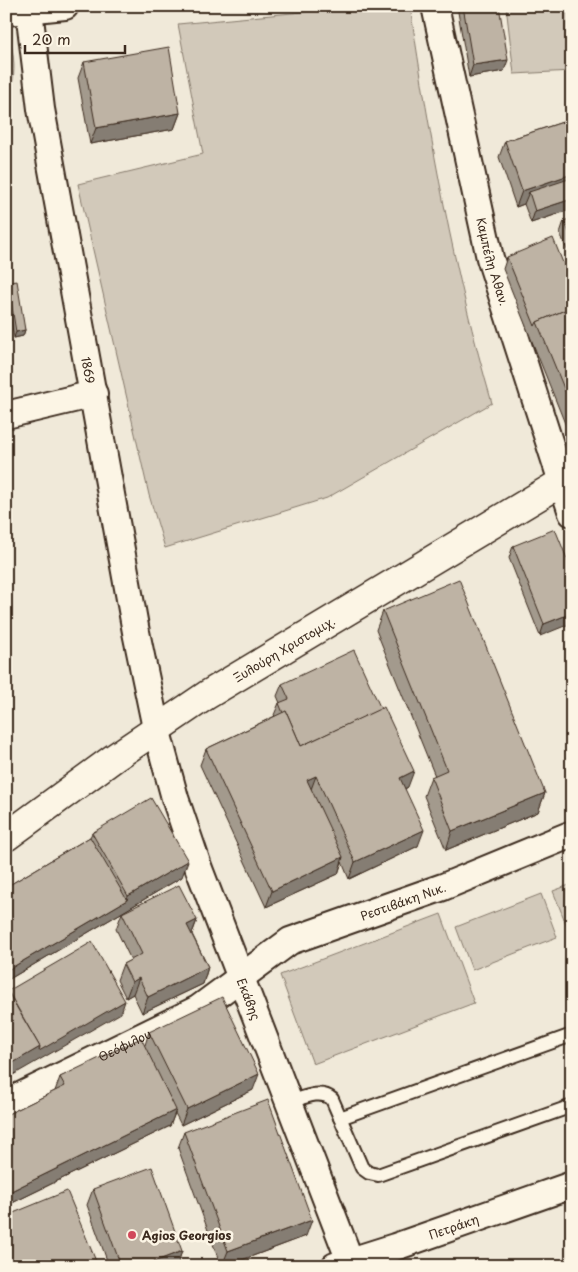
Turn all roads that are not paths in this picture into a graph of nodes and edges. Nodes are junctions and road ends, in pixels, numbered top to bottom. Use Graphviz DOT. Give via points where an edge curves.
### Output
graph roads {
  1 [pos="65,6"];
  2 [pos="435,6"];
  3 [pos="18,11"];
  4 [pos="94,394"];
  5 [pos="6,415"];
  6 [pos="567,479"];
  7 [pos="572,513"];
  8 [pos="156,728"];
  9 [pos="572,834"];
  10 [pos="6,837"];
  11 [pos="239,979"];
  12 [pos="572,1035"];
  13 [pos="290,1102"];
  14 [pos="6,1103"];
  15 [pos="572,1106"];
  16 [pos="340,1118"];
  17 [pos="572,1185"];
  18 [pos="346,1264"];
  1 -- 3 [label="street"];
  2 -- 6 [label="street, Καμπέλη Αθαν." via="490,258"];
  3 -- 4 [label="street, 1869" via="41,109"];
  4 -- 5 [label="street"];
  4 -- 8 [label="street, 1869"];
  6 -- 7 [label="street, Καμπέλη Αθαν."];
  6 -- 8 [label="street, Ξυλούρη Χριστομιχ." via="270,656"];
  8 -- 10 [label="street, Ξυλούρη Χριστομιχ."];
  8 -- 11 [label="street, Εκάβης" via="184,826"];
  9 -- 11 [label="street, Ρεστιβάκη Νικ." via="443,887 290,941"];
  11 -- 13 [label="street, Εκάβης"];
  11 -- 14 [label="street, Θεόφιλου" via="198,1010"];
  12 -- 16 [label="lane"];
  13 -- 16 [label="lane" via="322,1094 332,1099"];
  13 -- 18 [label="street, Εκάβης"];
  15 -- 16 [label="lane" via="378,1175 362,1168"];
  17 -- 18 [label="street, Πετράκη"];
}
